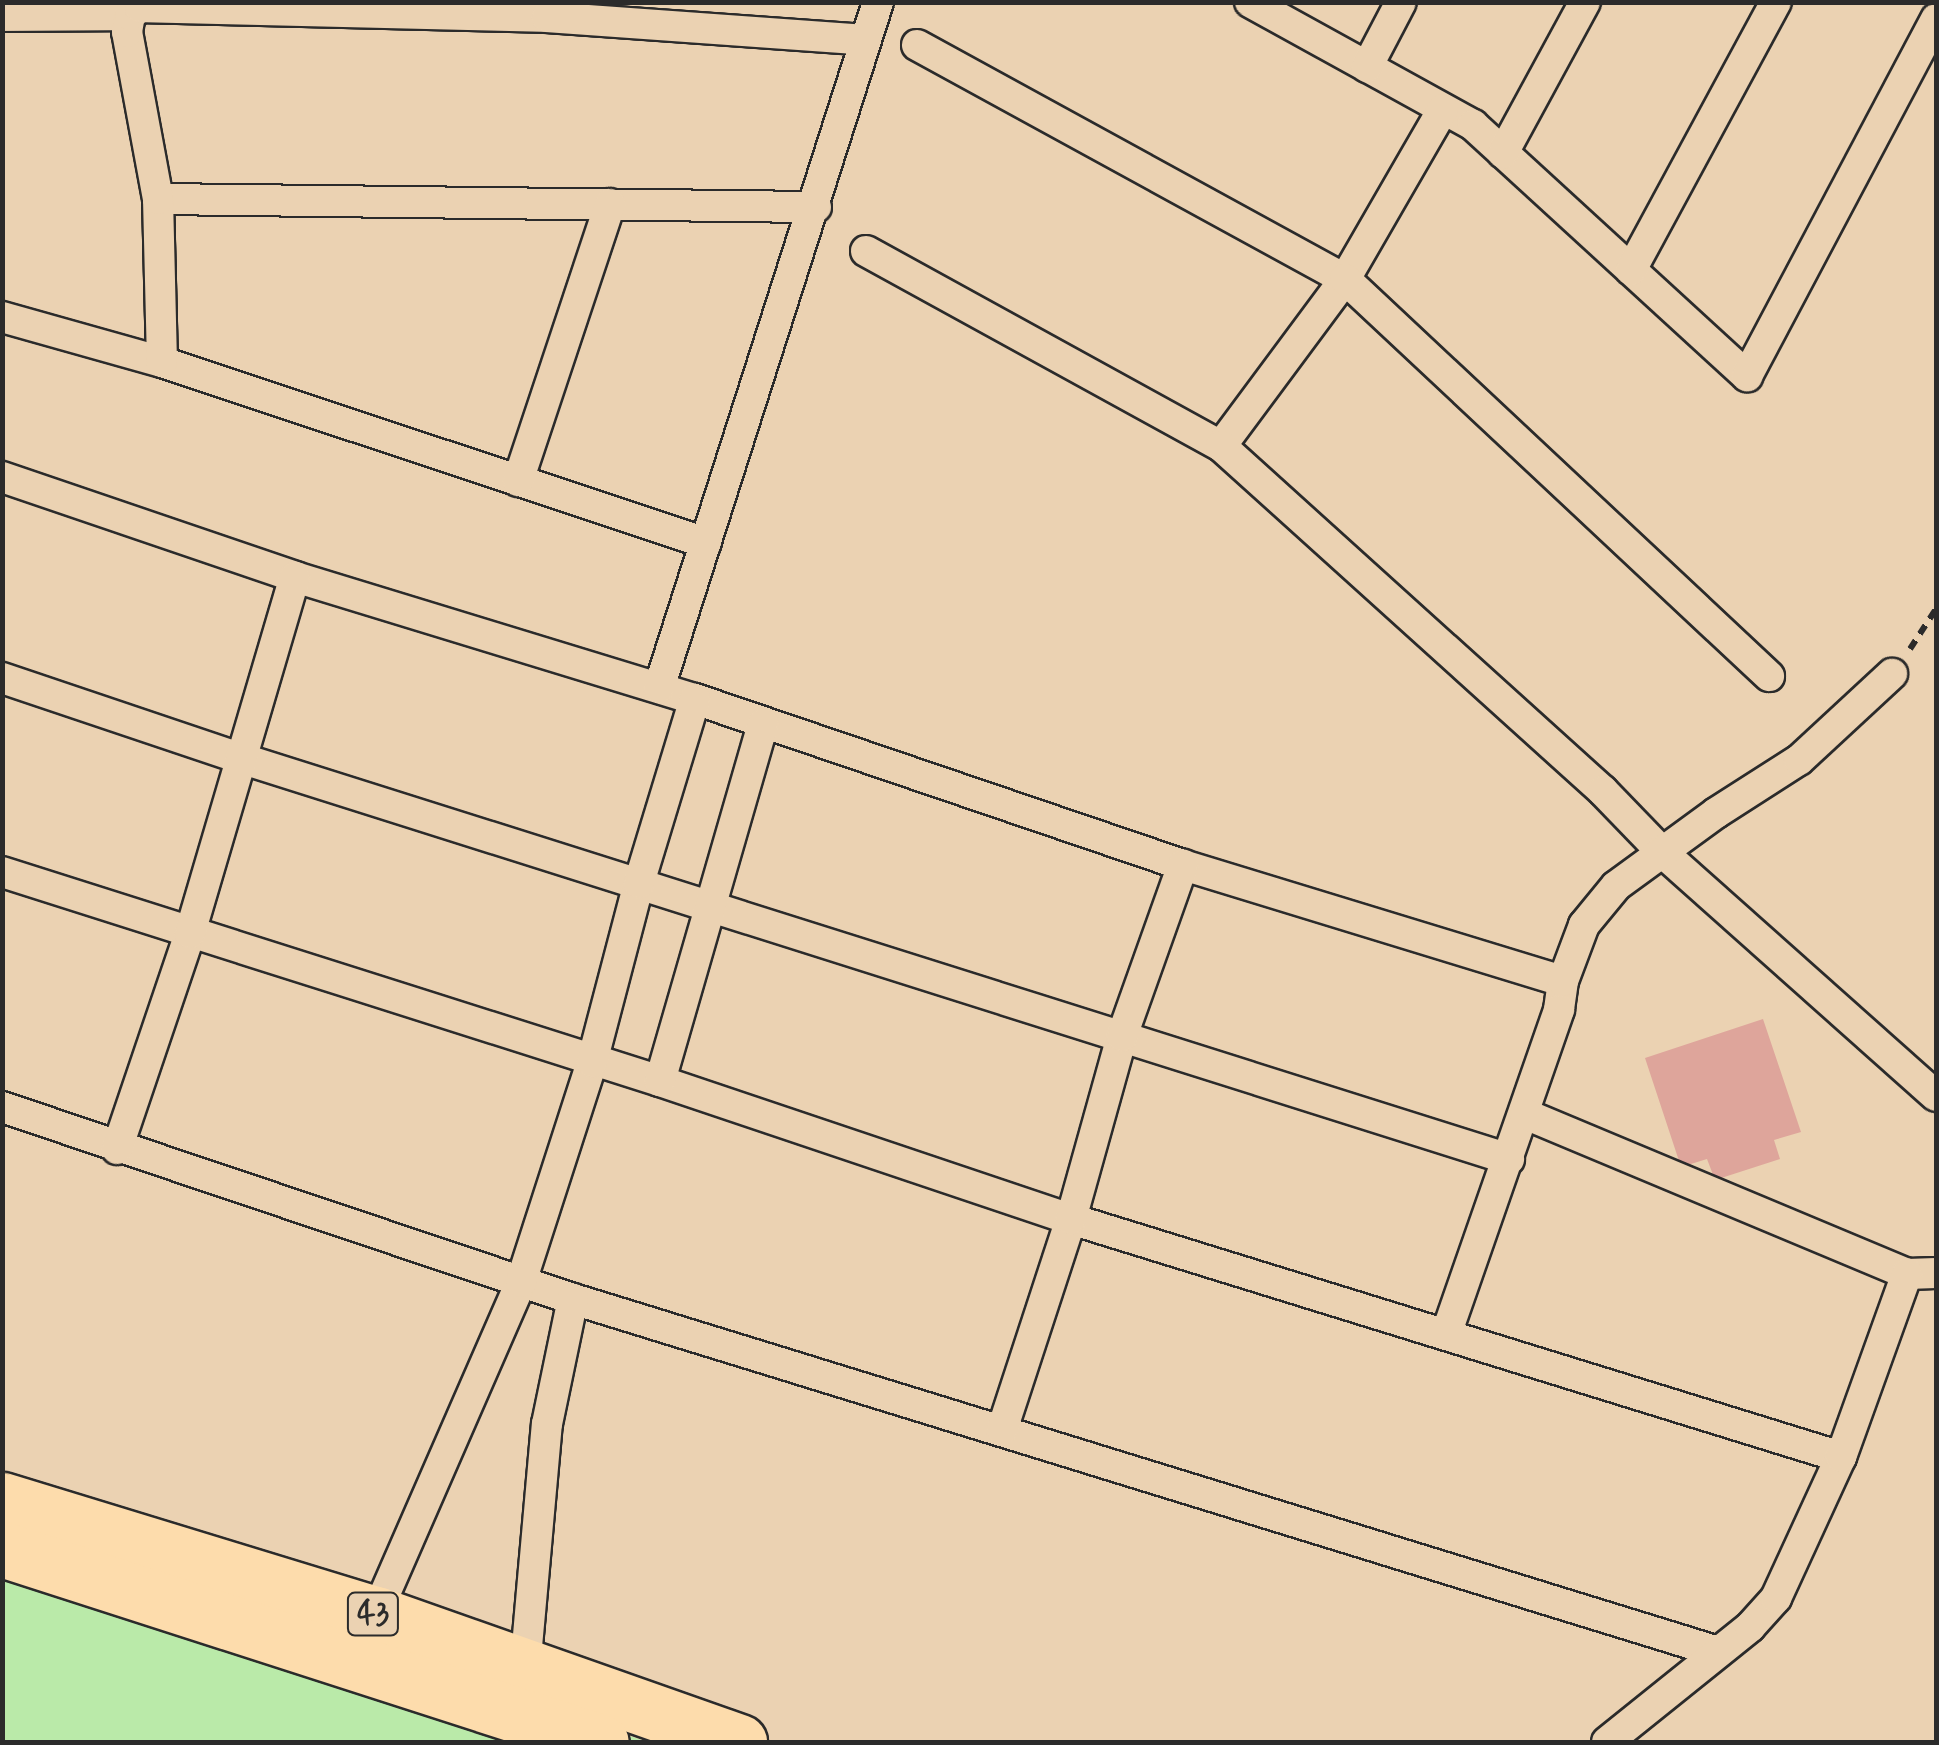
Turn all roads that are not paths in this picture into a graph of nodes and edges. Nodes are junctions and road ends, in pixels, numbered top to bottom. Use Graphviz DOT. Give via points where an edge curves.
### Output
graph roads {
  1 [pos="878,2"];
  2 [pos="1250,2"];
  3 [pos="1401,2"];
  4 [pos="1585,2"];
  5 [pos="1776,2"];
  6 [pos="548,10"];
  7 [pos="130,15"];
  8 [pos="2,16"];
  9 [pos="1936,19"];
  10 [pos="865,40"];
  11 [pos="917,45"];
  12 [pos="1367,67"];
  13 [pos="1443,108"];
  14 [pos="1503,153"];
  15 [pos="158,198"];
  16 [pos="610,204"];
  17 [pos="816,207"];
  18 [pos="866,251"];
  19 [pos="1631,270"];
  20 [pos="1344,279"];
  21 [pos="2,317"];
  22 [pos="162,362"];
  23 [pos="1221,446"];
  24 [pos="2,477"];
  25 [pos="518,480"];
  26 [pos="706,543"];
  27 [pos="295,577"];
  28 [pos="1892,674"];
  29 [pos="1769,676"];
  30 [pos="2,678"];
  31 [pos="660,688"];
  32 [pos="695,699"];
  33 [pos="763,724"];
  34 [pos="240,758"];
  35 [pos="1661,851"];
  36 [pos="1183,865"];
  37 [pos="2,872"];
  38 [pos="639,883"];
  39 [pos="710,906"];
  40 [pos="190,933"];
  41 [pos="1563,981"];
  42 [pos="1122,1036"];
  43 [pos="592,1062"];
  44 [pos="660,1081"];
  45 [pos="1936,1096"];
  46 [pos="2,1107"];
  47 [pos="1524,1114"];
  48 [pos="117,1148"];
  49 [pos="1509,1159"];
  50 [pos="1070,1219"];
  51 [pos="1922,1274"];
  52 [pos="521,1282"];
  53 [pos="573,1299"];
  54 [pos="1447,1332"];
  55 [pos="1002,1430"];
  56 [pos="1840,1457"];
  57 [pos="2,1500"];
  58 [pos="2,1549"];
  59 [pos="376,1614"];
  60 [pos="1718,1652"];
  61 [pos="525,1668"];
  62 [pos="601,1742"];
  63 [pos="739,1742"];
  64 [pos="1607,1742"];
  1 -- 10 [label="street"];
  2 -- 12 [label="street"];
  3 -- 12 [label="street"];
  4 -- 14 [label="street"];
  5 -- 19 [label="street"];
  6 -- 7 [label="street" via="158,4"];
  6 -- 10 [label="street"];
  7 -- 8 [label="street"];
  7 -- 15 [label="street" via="126,32"];
  9 -- 19 [label="street" via="1747,376"];
  10 -- 17 [label="street"];
  11 -- 20 [label="street"];
  12 -- 13 [label="street"];
  13 -- 14 [label="street"];
  13 -- 20 [label="street"];
  14 -- 19 [label="street"];
  15 -- 16 [label="street"];
  15 -- 22 [label="street"];
  16 -- 17 [label="street"];
  16 -- 25 [label="street"];
  17 -- 26 [label="street"];
  18 -- 23 [label="street"];
  20 -- 23 [label="street"];
  20 -- 29 [label="street"];
  21 -- 22 [label="street"];
  22 -- 25 [label="street"];
  23 -- 35 [label="street" via="1603,790"];
  24 -- 27 [label="street"];
  25 -- 26 [label="street"];
  26 -- 31 [label="street"];
  27 -- 31 [label="street"];
  27 -- 34 [label="street"];
  28 -- 35 [label="street" via="1799,760"];
  30 -- 34 [label="street"];
  31 -- 32 [label="street"];
  32 -- 33 [label="street"];
  32 -- 38 [label="street"];
  33 -- 36 [label="street"];
  33 -- 39 [label="street"];
  34 -- 38 [label="street"];
  34 -- 40 [label="street"];
  35 -- 41 [label="street" via="1616,886 1584,925"];
  35 -- 45 [label="street"];
  36 -- 41 [label="street"];
  36 -- 42 [label="street"];
  37 -- 40 [label="street"];
  38 -- 39 [label="street"];
  38 -- 43 [label="street"];
  39 -- 42 [label="street"];
  39 -- 44 [label="street"];
  40 -- 43 [label="street"];
  40 -- 48 [label="street"];
  41 -- 47 [label="street"];
  42 -- 49 [label="street"];
  42 -- 50 [label="street"];
  43 -- 44 [label="street"];
  43 -- 52 [label="street"];
  44 -- 50 [label="street"];
  46 -- 48 [label="street"];
  47 -- 49 [label="street"];
  47 -- 51 [label="street"];
  48 -- 52 [label="street"];
  49 -- 54 [label="street"];
  50 -- 54 [label="street"];
  50 -- 55 [label="street"];
  51 -- 56 [label="street"];
  52 -- 53 [label="street"];
  52 -- 59 [label="street"];
  53 -- 55 [label="street"];
  53 -- 61 [label="street" via="547,1424"];
  54 -- 56 [label="street"];
  55 -- 60 [label="street"];
  56 -- 60 [label="street" via="1776,1598"];
  57 -- 59 [label="highway, 43"];
  58 -- 62 [label="highway, 43"];
  59 -- 61 [label="highway, 43"];
  60 -- 64 [label="street"];
  61 -- 63 [label="highway, 43"];
}
